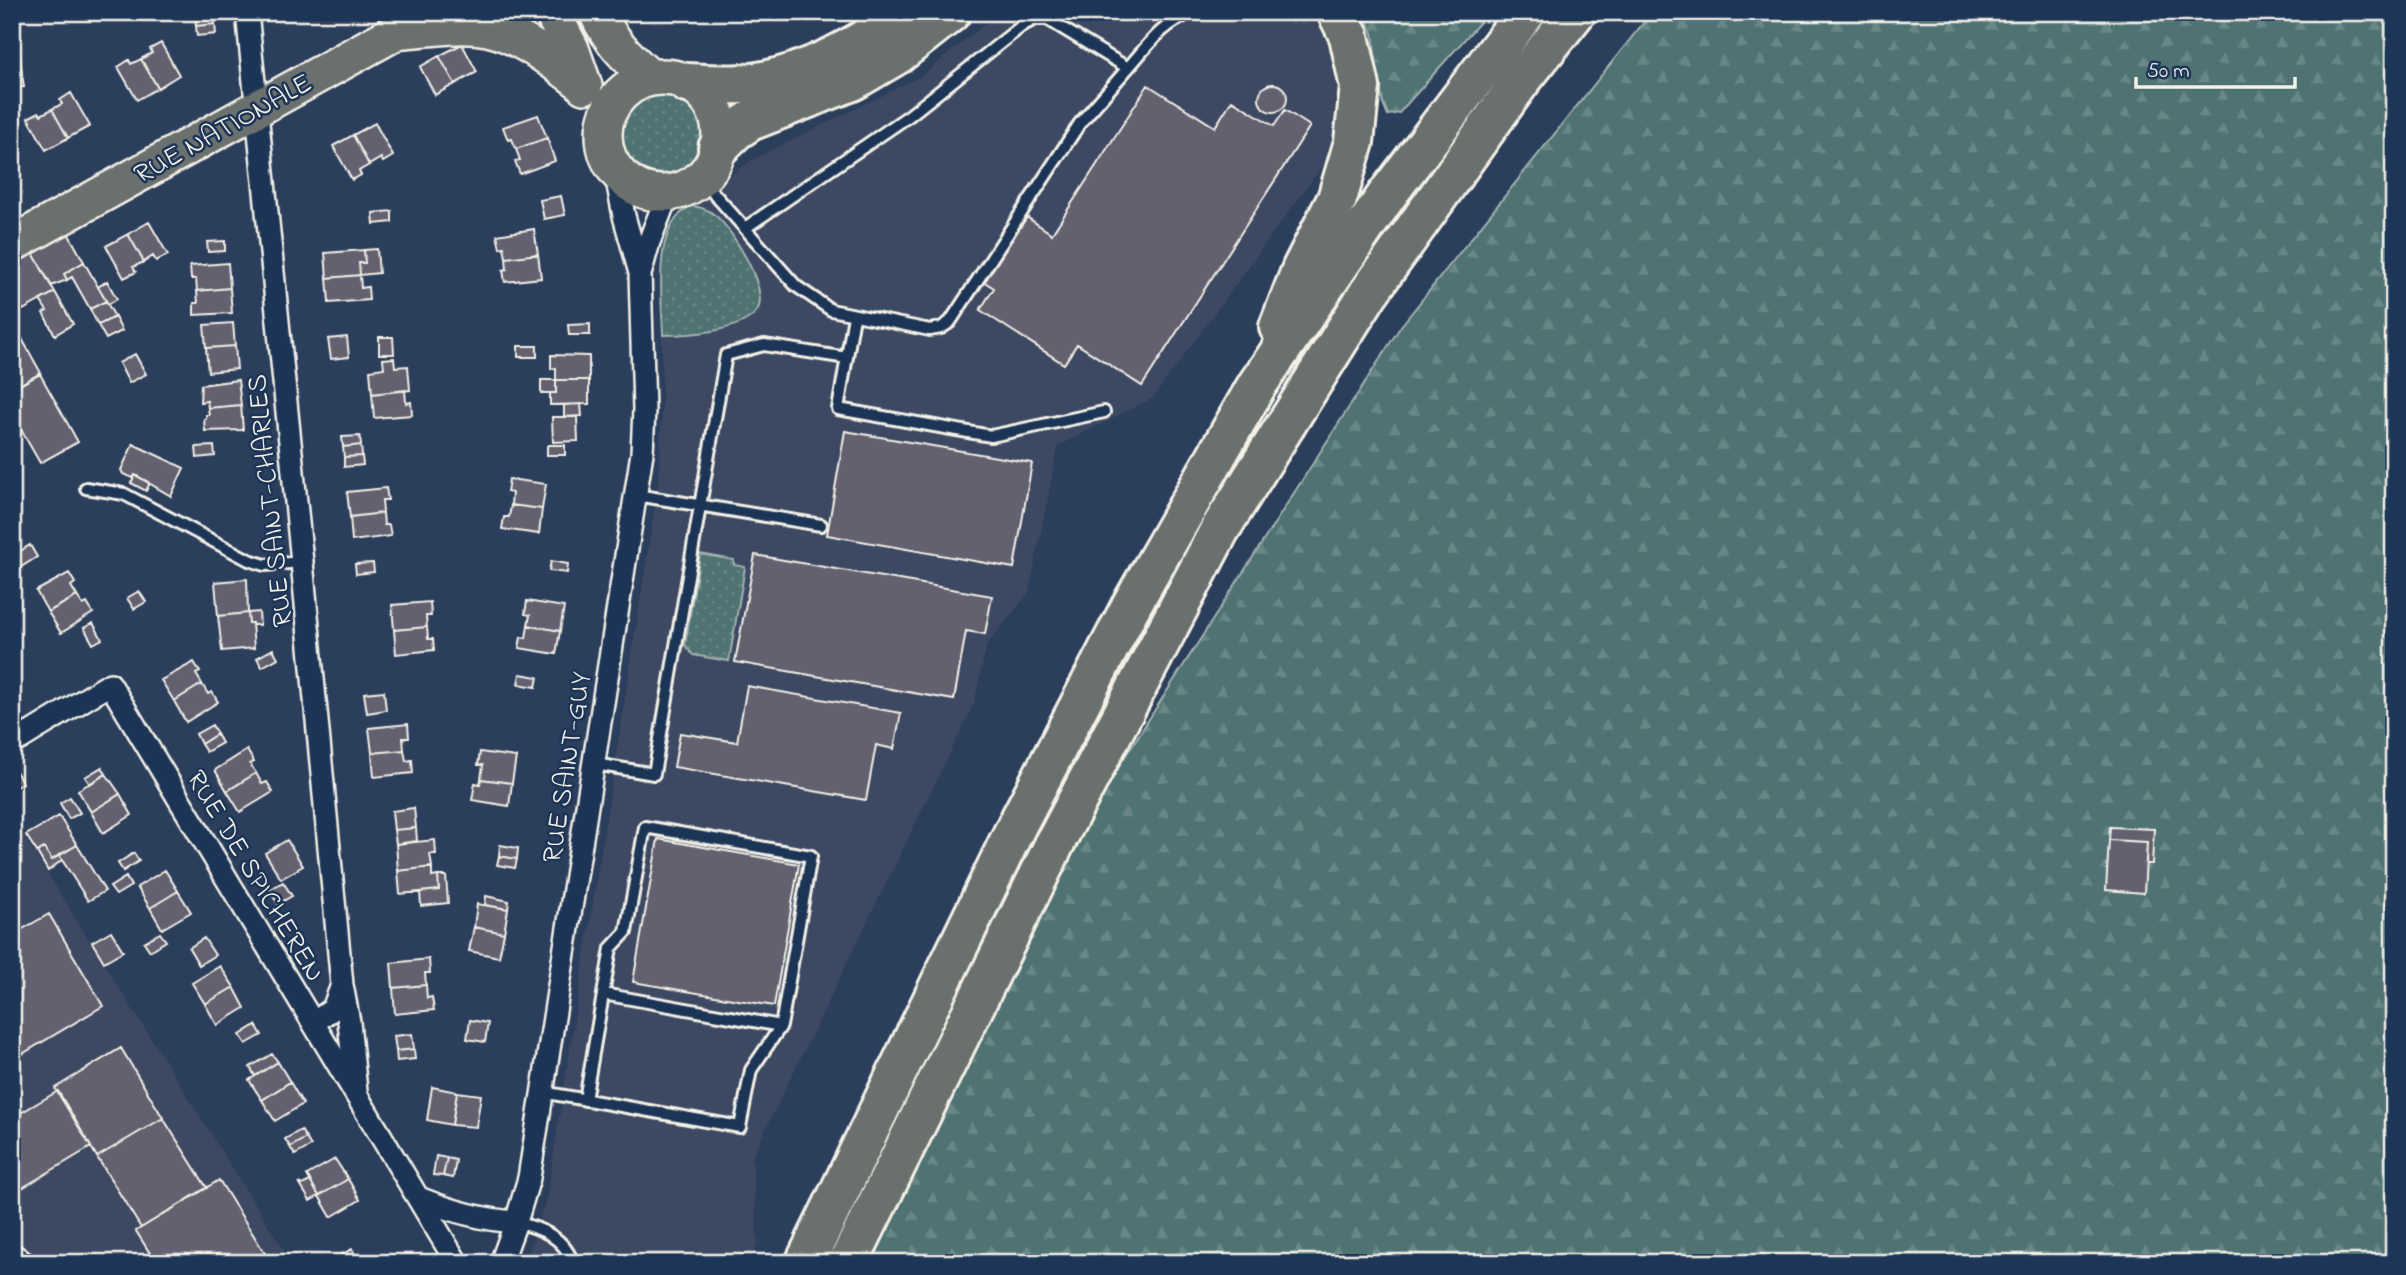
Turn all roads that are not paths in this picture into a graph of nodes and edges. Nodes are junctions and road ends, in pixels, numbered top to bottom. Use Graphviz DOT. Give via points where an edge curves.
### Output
graph roads {
  1 [pos="247,12"];
  2 [pos="432,12"];
  3 [pos="552,12"];
  4 [pos="560,12"];
  5 [pos="909,12"];
  6 [pos="951,12"];
  7 [pos="1193,12"];
  8 [pos="1338,12"];
  9 [pos="1527,12"];
  10 [pos="1576,12"];
  11 [pos="1602,12"];
  12 [pos="390,21"];
  13 [pos="601,22"];
  14 [pos="1128,68"];
  15 [pos="668,80"];
  16 [pos="1520,82"];
  17 [pos="582,83"];
  18 [pos="256,96"];
  19 [pos="605,123"];
  20 [pos="710,163"];
  21 [pos="615,170"];
  22 [pos="668,193"];
  23 [pos="12,219"];
  24 [pos="745,228"];
  25 [pos="12,244"];
  26 [pos="640,274"];
  27 [pos="855,316"];
  28 [pos="847,358"];
  29 [pos="1256,385"];
  30 [pos="1104,412"];
  31 [pos="86,488"];
  32 [pos="636,495"];
  33 [pos="701,506"];
  34 [pos="821,526"];
  35 [pos="302,562"];
  36 [pos="12,726"];
  37 [pos="595,764"];
  38 [pos="342,985"];
  39 [pos="603,995"];
  40 [pos="313,1023"];
  41 [pos="781,1026"];
  42 [pos="542,1092"];
  43 [pos="357,1097"];
  44 [pos="585,1100"];
  45 [pos="419,1198"];
  46 [pos="516,1222"];
  47 [pos="12,1254"];
  48 [pos="24,1263"];
  49 [pos="457,1263"];
  50 [pos="501,1263"];
  51 [pos="573,1263"];
  52 [pos="806,1263"];
  53 [pos="848,1263"];
  1 -- 18 [label="street, RUE SAINT-CHARLES"];
  2 -- 12 [label="main road, RUE NATIONALE"];
  3 -- 17 [label="main road"];
  4 -- 13 [label="main road"];
  5 -- 15 [label="highway" via="841,53 794,72 752,83"];
  6 -- 20 [label="highway" via="898,54 852,81 750,121 735,131"];
  7 -- 14 [label="lane" via="1176,18"];
  8 -- 29 [label="highway" via="1349,36 1360,87 1354,142 1337,199 1301,268"];
  9 -- 29 [label="highway" via="1387,195"];
  10 -- 16 [label="highway"];
  11 -- 16 [label="highway" via="1576,40"];
  12 -- 17 [label="main road" via="503,33"];
  12 -- 18 [label="main road, RUE NATIONALE"];
  13 -- 15 [label="main road" via="626,57"];
  14 -- 24 [label="lane" via="1047,19 1035,19 910,115"];
  14 -- 27 [label="lane" via="1080,123 950,322 930,330"];
  15 -- 19 [label="main road" via="634,84 611,107"];
  15 -- 20 [label="main road" via="700,91 710,103 720,132"];
  16 -- 53 [label="highway" via="1368,294 1219,531 1055,843"];
  17 -- 19 [label="main road"];
  18 -- 23 [label="main road, RUE NATIONALE"];
  18 -- 25 [label="main road, RUE NATIONALE"];
  18 -- 35 [label="street, RUE SAINT-CHARLES"];
  19 -- 21 [label="main road" via="603,139"];
  20 -- 22 [label="main road" via="685,188"];
  20 -- 24 [label="lane"];
  21 -- 22 [label="main road" via="638,189"];
  21 -- 26 [label="street, RUE SAINT-GUY"];
  22 -- 26 [label="street, RUE SAINT-GUY"];
  24 -- 27 [label="lane" via="796,286 831,310"];
  26 -- 32 [label="street, RUE SAINT-GUY" via="644,410"];
  27 -- 28 [label="lane"];
  28 -- 30 [label="lane" via="838,409 991,436"];
  28 -- 33 [label="lane" via="764,345 726,355"];
  29 -- 52 [label="highway" via="1132,604 1016,827"];
  31 -- 35 [label="lane" via="124,494 249,560 265,565"];
  32 -- 33 [label="lane"];
  32 -- 37 [label="street, RUE SAINT-GUY"];
  33 -- 34 [label="lane"];
  33 -- 37 [label="lane" via="654,774"];
  35 -- 38 [label="street, RUE SAINT-CHARLES"];
  36 -- 40 [label="street, RUE DE SPICHEREN" via="20,739 110,684"];
  37 -- 42 [label="street, RUE SAINT-GUY"];
  38 -- 40 [label="street" via="333,1009"];
  38 -- 43 [label="street, RUE SAINT-CHARLES"];
  39 -- 41 [label="lane"];
  39 -- 41 [label="lane" via="611,948 626,932 645,827 760,847 811,856"];
  39 -- 44 [label="lane"];
  40 -- 43 [label="street, RUE DE SPICHEREN"];
  41 -- 44 [label="lane" via="751,1070 740,1127"];
  42 -- 44 [label="lane"];
  42 -- 46 [label="street, RUE SAINT-GUY" via="529,1178"];
  43 -- 45 [label="street, RUE DE SPICHEREN"];
  45 -- 46 [label="street" via="487,1220"];
  45 -- 49 [label="street, RUE DE SPICHEREN"];
  46 -- 50 [label="street, RUE SAINT-GUY"];
  46 -- 51 [label="lane" via="539,1228 561,1242"];
  47 -- 48 [label="street"];
}
